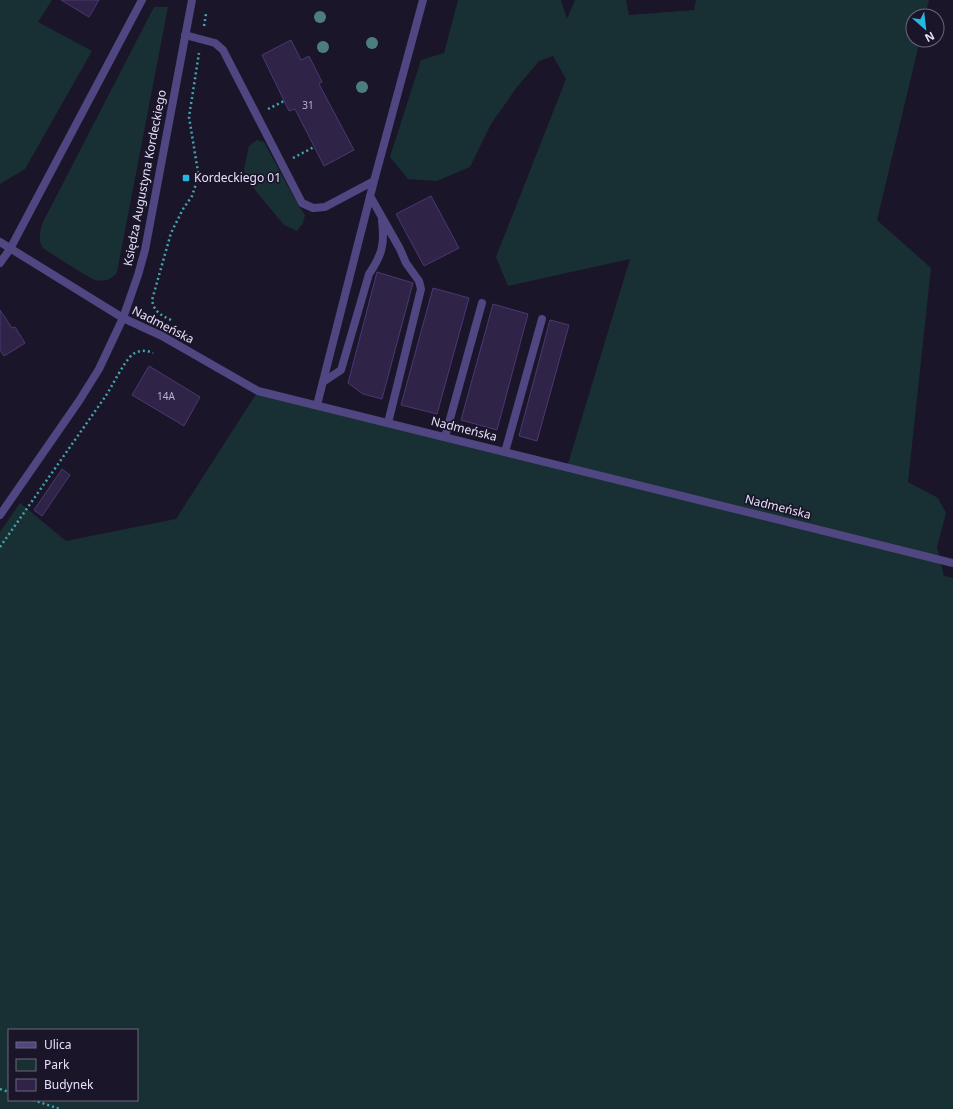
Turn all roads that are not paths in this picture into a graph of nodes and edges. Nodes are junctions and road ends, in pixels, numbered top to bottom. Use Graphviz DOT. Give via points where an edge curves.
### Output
graph roads {
  1 [pos="142,0"];
  2 [pos="192,0"];
  3 [pos="424,0"];
  4 [pos="185,35"];
  5 [pos="374,181"];
  6 [pos="370,196"];
  7 [pos="382,216"];
  8 [pos="0,242"];
  9 [pos="10,248"];
  10 [pos="0,264"];
  11 [pos="482,303"];
  12 [pos="123,318"];
  13 [pos="542,319"];
  14 [pos="323,382"];
  15 [pos="317,405"];
  16 [pos="388,423"];
  17 [pos="445,437"];
  18 [pos="505,452"];
  19 [pos="0,515"];
  20 [pos="953,563"];
  1 -- 9 [label="street"];
  2 -- 4 [label="street, Księdza Augustyna Kordeckiego"];
  3 -- 5 [label="street"];
  4 -- 5 [label="street" via="214,43 223,50 302,203 313,208 325,207"];
  4 -- 12 [label="street, Księdza Augustyna Kordeckiego" via="145,250"];
  5 -- 6 [label="street"];
  6 -- 7 [label="street"];
  6 -- 14 [label="street"];
  7 -- 14 [label="street" via="382,249 378,262 369,274 341,370"];
  7 -- 16 [label="street" via="406,264 419,281 421,289"];
  8 -- 9 [label="street, Nadmeńska"];
  9 -- 10 [label="street"];
  9 -- 12 [label="street, Nadmeńska"];
  11 -- 17 [label="street"];
  12 -- 15 [label="street, Nadmeńska" via="162,336 258,391"];
  12 -- 19 [label="street, Księdza Augustyna Kordeckiego" via="95,375"];
  13 -- 18 [label="street"];
  14 -- 15 [label="street"];
  15 -- 16 [label="street, Nadmeńska"];
  16 -- 17 [label="street, Nadmeńska"];
  17 -- 18 [label="street, Nadmeńska"];
  18 -- 20 [label="street, Nadmeńska"];
}
